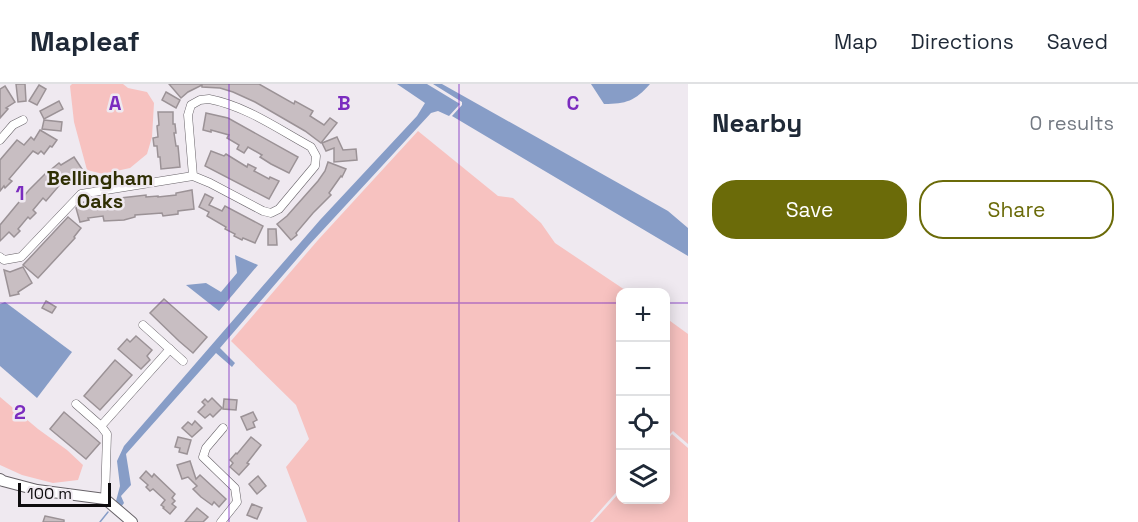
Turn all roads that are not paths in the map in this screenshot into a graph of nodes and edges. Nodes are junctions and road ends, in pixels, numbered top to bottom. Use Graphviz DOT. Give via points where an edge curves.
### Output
graph roads {
  1 [pos="23,120"];
  2 [pos="0,140"];
  3 [pos="193,176"];
  4 [pos="0,257"];
  5 [pos="143,325"];
  6 [pos="170,349"];
  7 [pos="183,361"];
  8 [pos="76,404"];
  9 [pos="101,426"];
  10 [pos="223,428"];
  11 [pos="0,479"];
  12 [pos="105,499"];
  13 [pos="132,522"];
  14 [pos="221,522"];
  1 -- 2 [label="street"];
  3 -- 3 [label="street" via="189,115 191,105 200,100 240,107 311,147 316,156 315,166 279,209 271,213"];
  3 -- 4 [label="street" via="81,194 21,258 4,261"];
  5 -- 6 [label="street"];
  6 -- 7 [label="street"];
  6 -- 9 [label="street"];
  8 -- 9 [label="street"];
  9 -- 12 [label="street" via="107,434"];
  10 -- 14 [label="street" via="203,457 235,488 237,502"];
  11 -- 12 [label="street" via="37,490"];
  12 -- 13 [label="street"];
}
